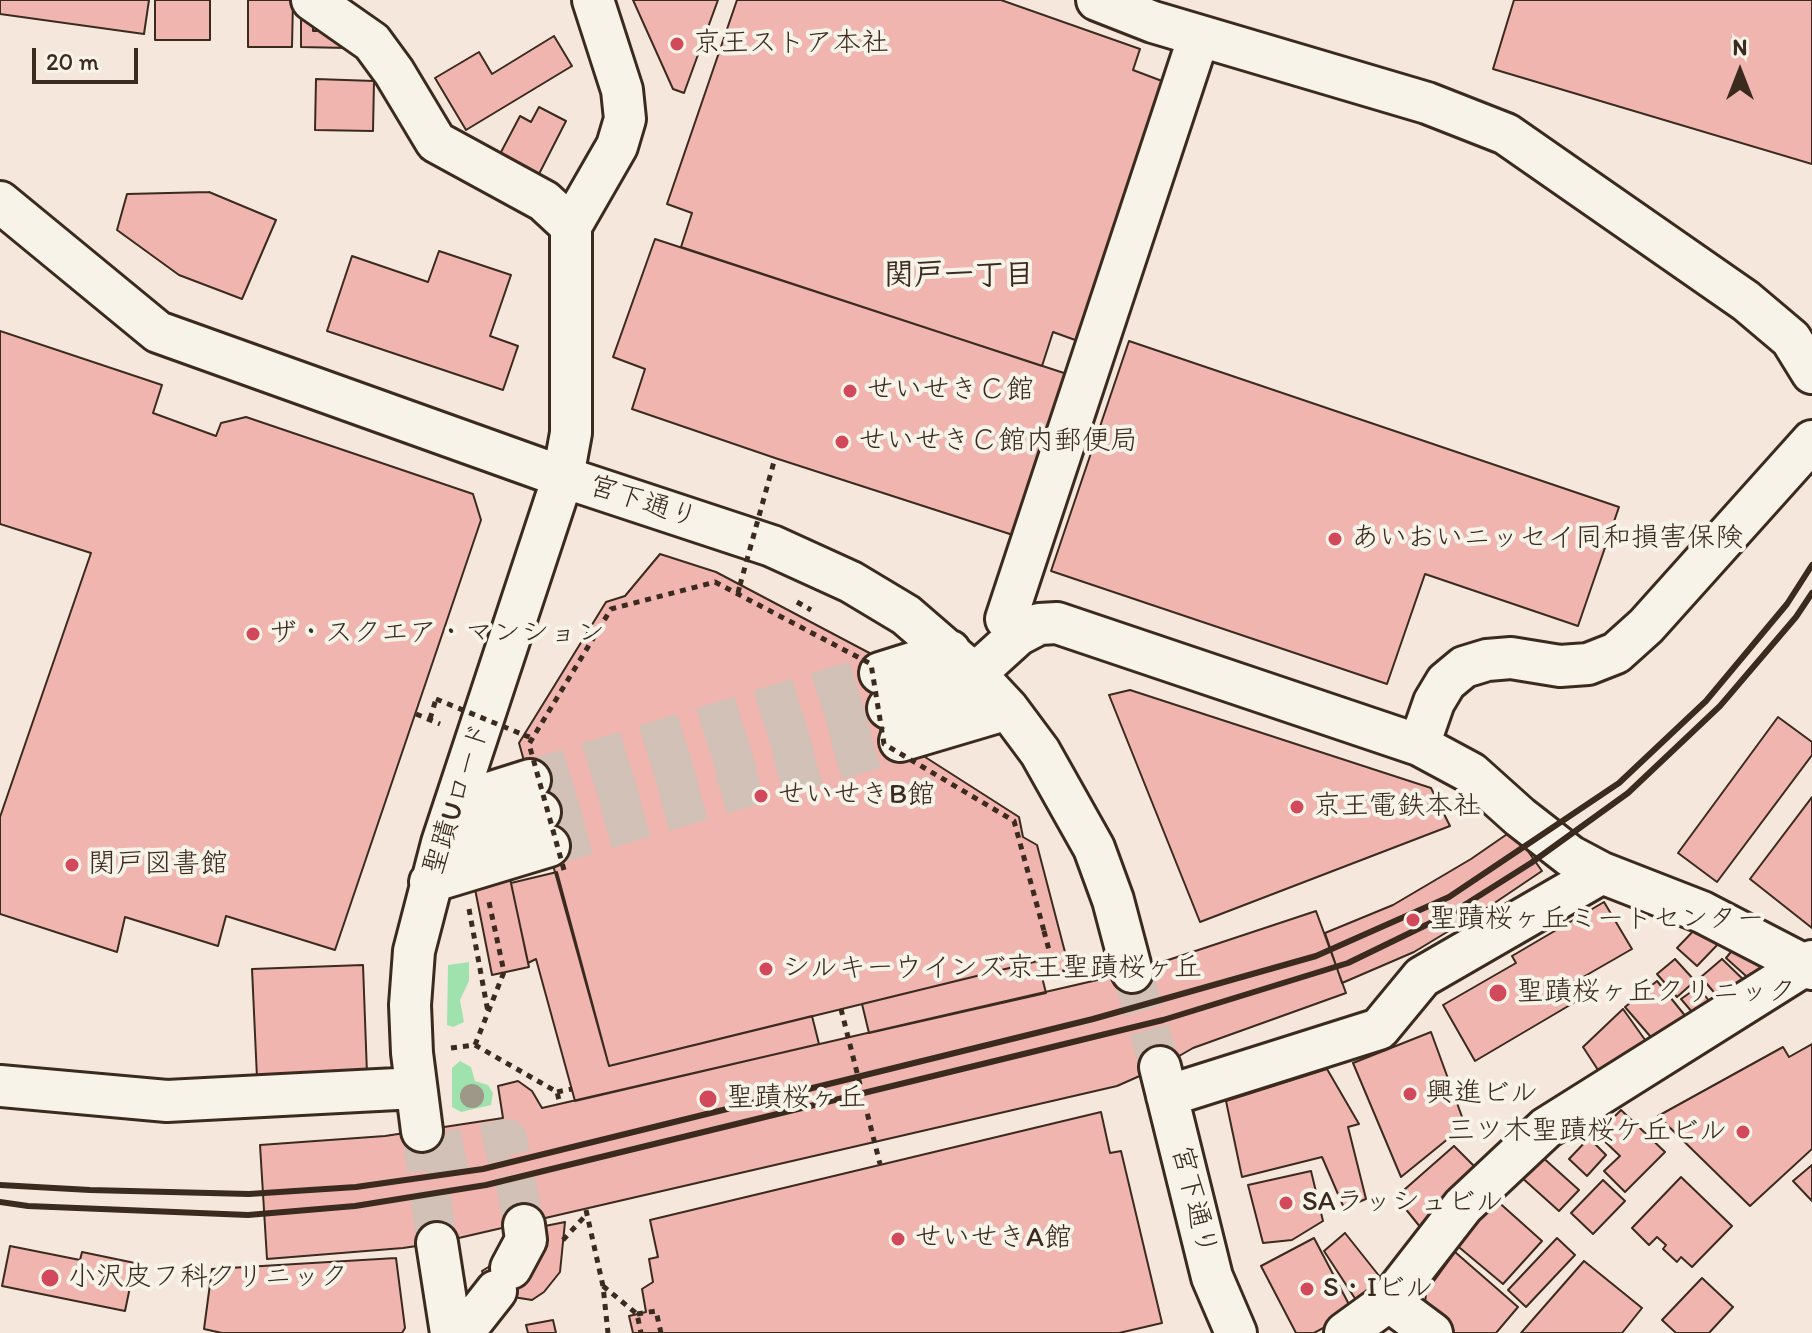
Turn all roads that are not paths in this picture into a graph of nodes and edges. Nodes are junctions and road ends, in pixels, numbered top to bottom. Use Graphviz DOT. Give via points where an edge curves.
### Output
graph roads {
  1 [pos="312,0"];
  2 [pos="593,0"];
  3 [pos="1097,0"];
  4 [pos="1199,36"];
  5 [pos="0,202"];
  6 [pos="571,226"];
  7 [pos="1812,373"];
  8 [pos="1812,441"];
  9 [pos="563,477"];
  10 [pos="1006,619"];
  11 [pos="969,668"];
  12 [pos="1008,709"];
  13 [pos="1419,745"];
  14 [pos="457,803"];
  15 [pos="546,827"];
  16 [pos="442,843"];
  17 [pos="1602,873"];
  18 [pos="430,882"];
  19 [pos="1810,965"];
  20 [pos="1132,972"];
  21 [pos="0,1086"];
  22 [pos="416,1088"];
  23 [pos="422,1131"];
  24 [pos="524,1225"];
  25 [pos="437,1243"];
  26 [pos="1389,1301"];
  27 [pos="450,1328"];
  28 [pos="1236,1333"];
  29 [pos="1345,1333"];
  30 [pos="1432,1333"];
  1 -- 6 [label="street" via="372,42 436,142 544,201"];
  2 -- 6 [label="street" via="622,90 625,119 617,146"];
  3 -- 4 [label="street"];
  4 -- 7 [label="street" via="1427,103 1506,134 1746,301 1791,339"];
  4 -- 10 [label="street"];
  5 -- 9 [label="street, 宮下通り" via="158,332"];
  6 -- 9 [label="street, 聖蹟Uロード" via="571,433"];
  8 -- 13 [label="street" via="1616,653 1588,664 1560,666 1511,658 1464,667 1434,702"];
  9 -- 11 [label="street, 宮下通り" via="772,546 851,582 906,615"];
  9 -- 14 [label="street, 聖蹟Uロード"];
  11 -- 12 [label="street, 宮下通り"];
  11 -- 12 [label="street" via="889,707"];
  11 -- 13 [label="street" via="1039,624 1057,623"];
  12 -- 20 [label="street, 宮下通り" via="1040,752 1094,848"];
  13 -- 17 [label="street" via="1471,773 1570,856"];
  14 -- 15 [label="street"];
  14 -- 16 [label="street, 聖蹟Uロード"];
  15 -- 16 [label="street"];
  15 -- 18 [label="street"];
  16 -- 18 [label="street, 聖蹟Uロード"];
  17 -- 19 [label="street" via="1702,912"];
  17 -- 28 [label="street, 宮下通り" via="1422,977 1379,1029 1163,1081 1212,1277"];
  18 -- 22 [label="street, 聖蹟Uロード" via="414,951 410,1005"];
  19 -- 26 [label="street" via="1546,1128 1463,1206"];
  21 -- 22 [label="street" via="167,1101"];
  22 -- 23 [label="street, 聖蹟Uロード"];
  24 -- 27 [label="street" via="526,1240 503,1280 474,1319"];
  25 -- 27 [label="street"];
  26 -- 29 [label="street"];
  26 -- 30 [label="street"];
}
